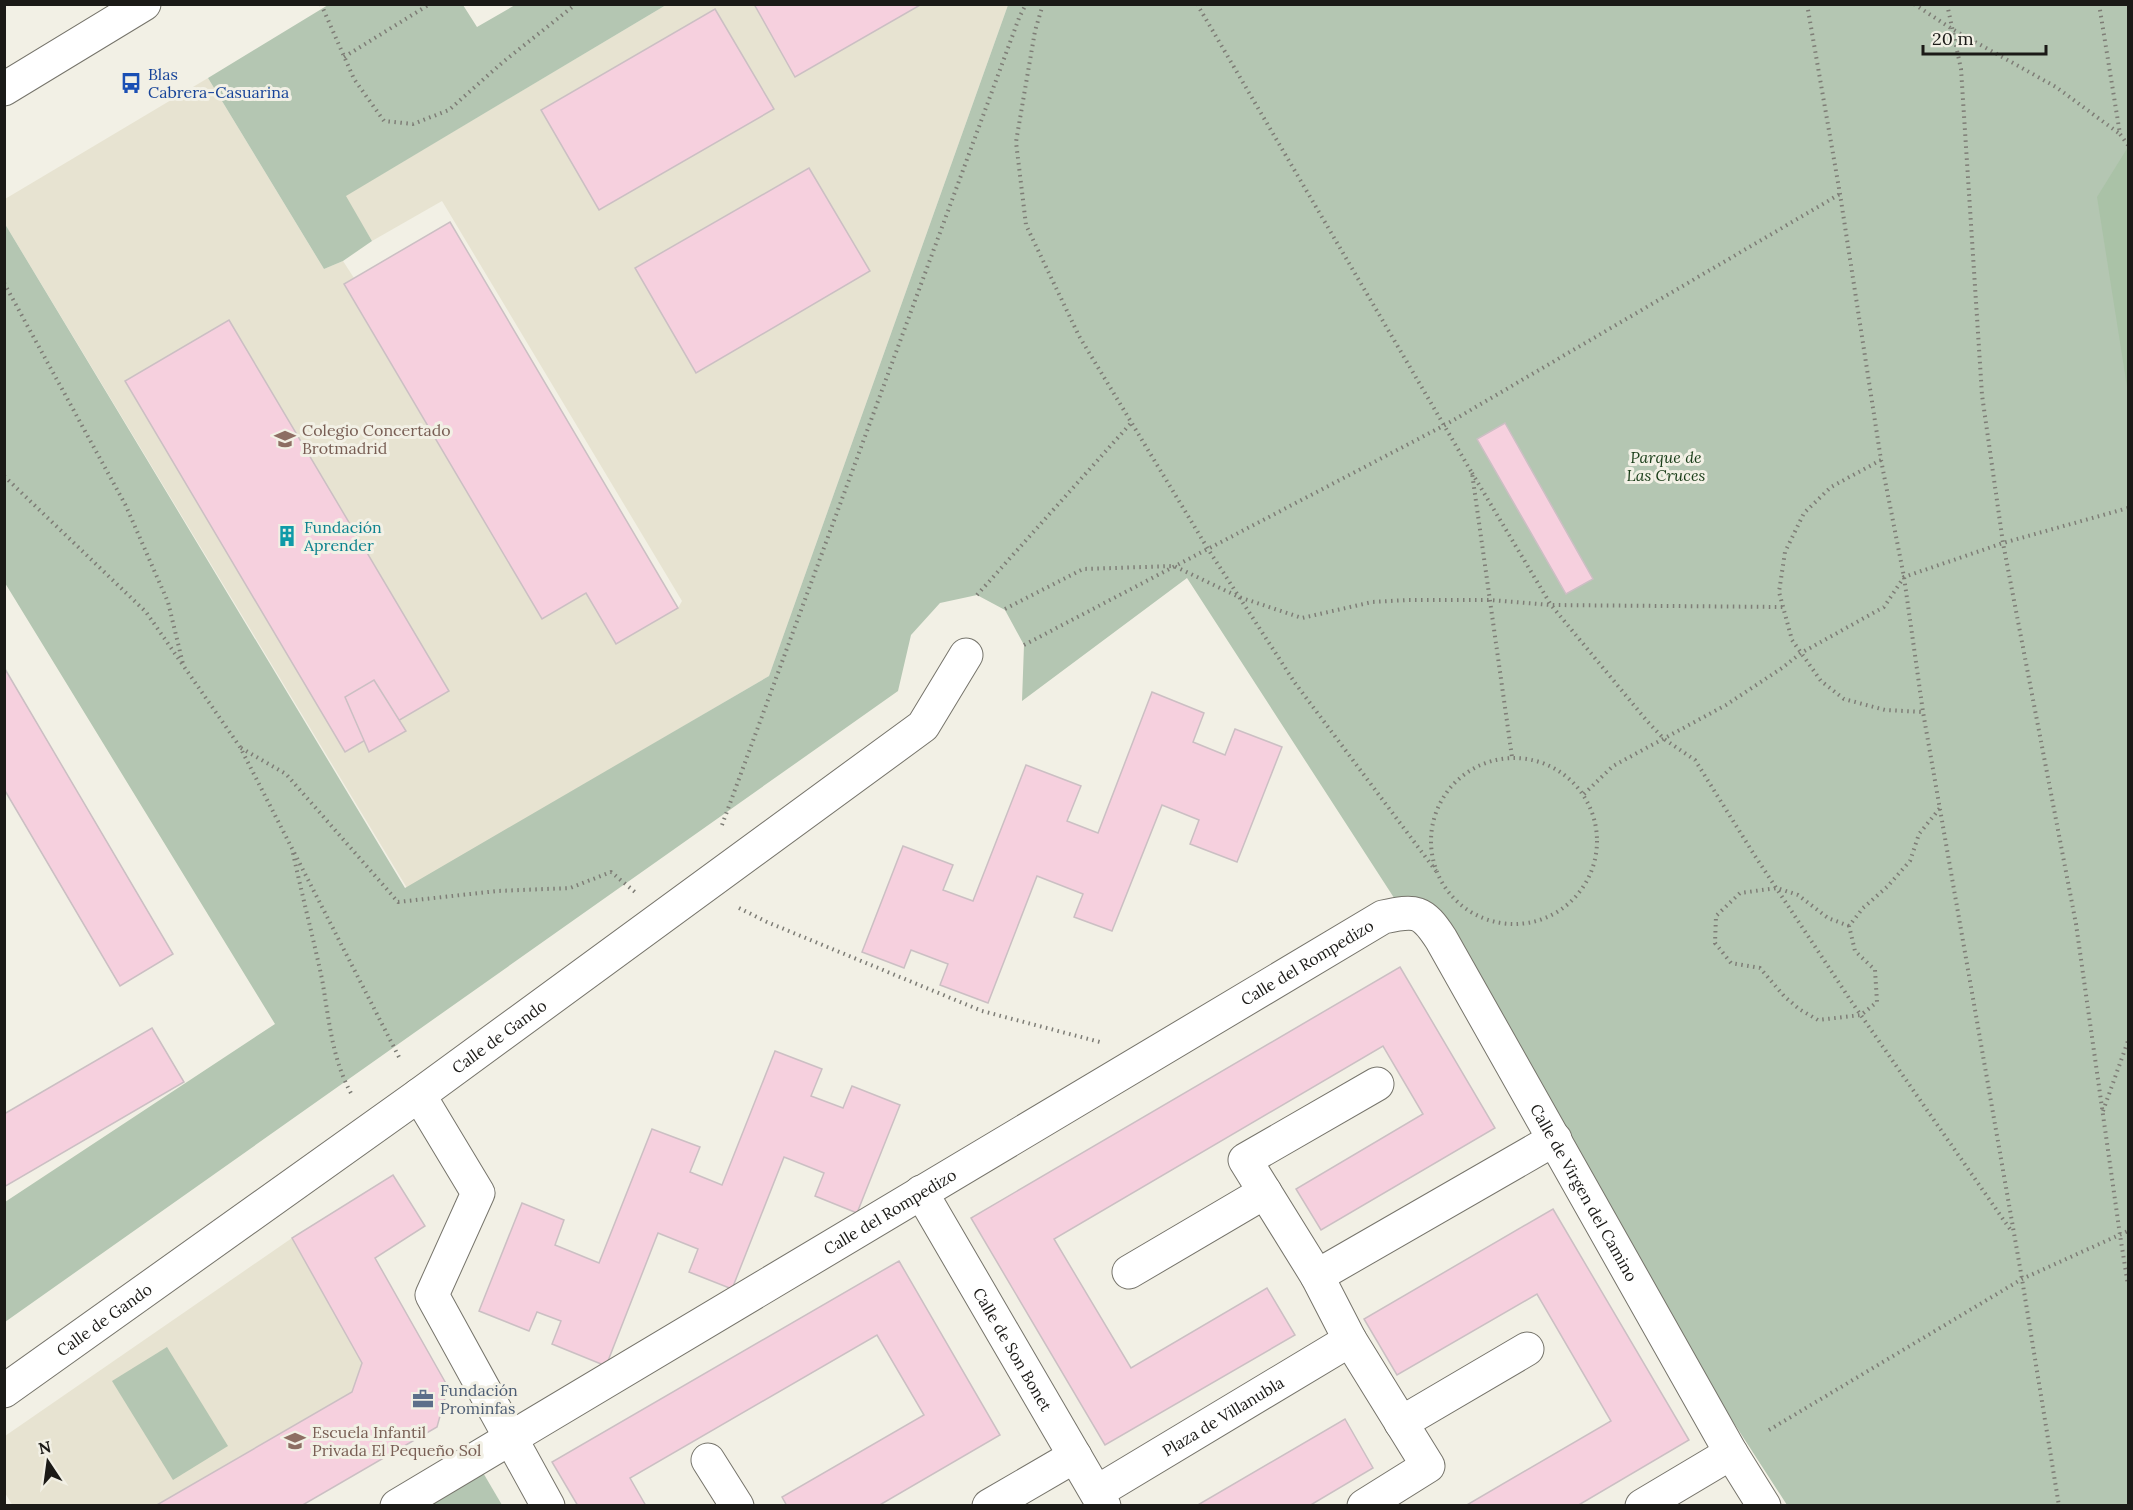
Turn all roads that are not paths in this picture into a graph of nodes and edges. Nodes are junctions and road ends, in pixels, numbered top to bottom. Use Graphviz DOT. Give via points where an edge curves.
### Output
graph roads {
  1 [pos="144,4"];
  2 [pos="4,89"];
  3 [pos="966,655"];
  4 [pos="1383,917"];
  5 [pos="1377,1084"];
  6 [pos="419,1095"];
  7 [pos="1555,1139"];
  8 [pos="921,1192"];
  9 [pos="1265,1192"];
  10 [pos="1129,1272"];
  11 [pos="1317,1276"];
  12 [pos="1350,1340"];
  13 [pos="1527,1349"];
  14 [pos="4,1391"];
  15 [pos="1401,1424"];
  16 [pos="510,1438"];
  17 [pos="1731,1453"];
  18 [pos="1075,1456"];
  19 [pos="708,1460"];
  20 [pos="1101,1499"];
  21 [pos="397,1506"];
  22 [pos="548,1506"];
  23 [pos="737,1506"];
  24 [pos="989,1506"];
  25 [pos="1364,1506"];
  26 [pos="1642,1506"];
  27 [pos="1764,1506"];
  1 -- 2 [label="street"];
  3 -- 6 [label="street, Calle de Gando" via="923,726"];
  4 -- 7 [label="street, Calle de Virgen del Camino" via="1405,912 1429,921"];
  4 -- 8 [label="street, Calle del Rompedizo"];
  5 -- 9 [label="street" via="1245,1160"];
  6 -- 14 [label="street, Calle de Gando"];
  6 -- 16 [label="street" via="478,1193 432,1295"];
  7 -- 11 [label="street"];
  7 -- 17 [label="street, Calle de Virgen del Camino"];
  8 -- 16 [label="street, Calle del Rompedizo"];
  8 -- 18 [label="street, Calle de Son Bonet"];
  9 -- 10 [label="street"];
  9 -- 11 [label="street"];
  11 -- 12 [label="street"];
  12 -- 15 [label="street"];
  12 -- 20 [label="street, Plaza de Villanubla"];
  13 -- 15 [label="street"];
  15 -- 25 [label="street" via="1428,1466"];
  16 -- 21 [label="street, Calle del Rompedizo"];
  16 -- 22 [label="street"];
  17 -- 26 [label="street"];
  17 -- 27 [label="street, Calle de Virgen del Camino"];
  18 -- 20 [label="street, Calle de Son Bonet"];
  18 -- 24 [label="street"];
  19 -- 23 [label="street"];
}
